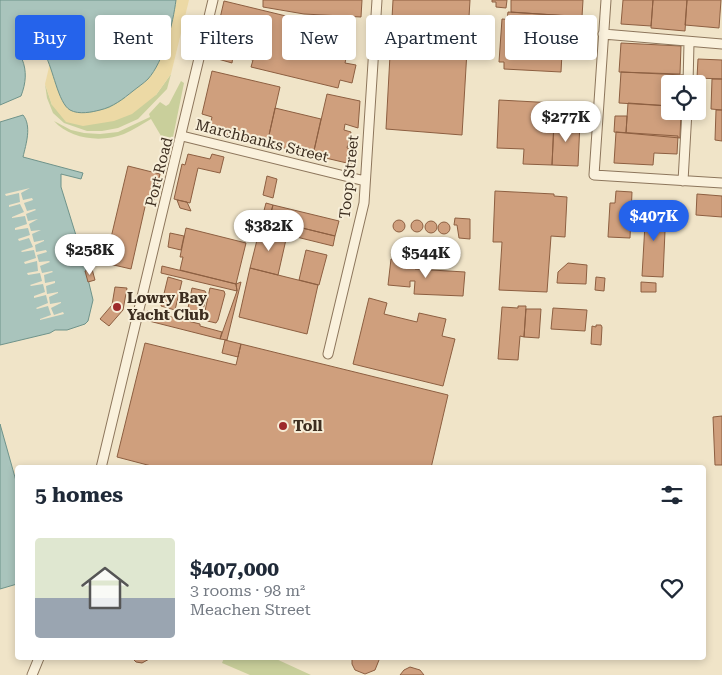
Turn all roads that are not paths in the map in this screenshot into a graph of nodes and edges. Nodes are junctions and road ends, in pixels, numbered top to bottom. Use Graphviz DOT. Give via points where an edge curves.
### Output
graph roads {
  1 [pos="213,0"];
  2 [pos="377,0"];
  3 [pos="606,0"];
  4 [pos="603,34"];
  5 [pos="689,42"];
  6 [pos="722,44"];
  7 [pos="688,75"];
  8 [pos="686,120"];
  9 [pos="182,136"];
  10 [pos="365,181"];
  11 [pos="683,181"];
  12 [pos="722,184"];
  13 [pos="328,354"];
  14 [pos="102,465"];
  15 [pos="38,660"];
  16 [pos="32,675"];
  1 -- 9 [label="street, Port Road"];
  2 -- 10 [label="street, Toop Street"];
  3 -- 4 [label="street"];
  4 -- 5 [label="street"];
  4 -- 11 [label="street" via="594,176"];
  5 -- 6 [label="street"];
  5 -- 7 [label="street"];
  8 -- 11 [label="street"];
  9 -- 10 [label="street, Marchbanks Street"];
  9 -- 14 [label="street, Port Road"];
  10 -- 13 [label="street, Toop Street" via="364,202"];
  11 -- 12 [label="street"];
  15 -- 16 [label="street"];
}
